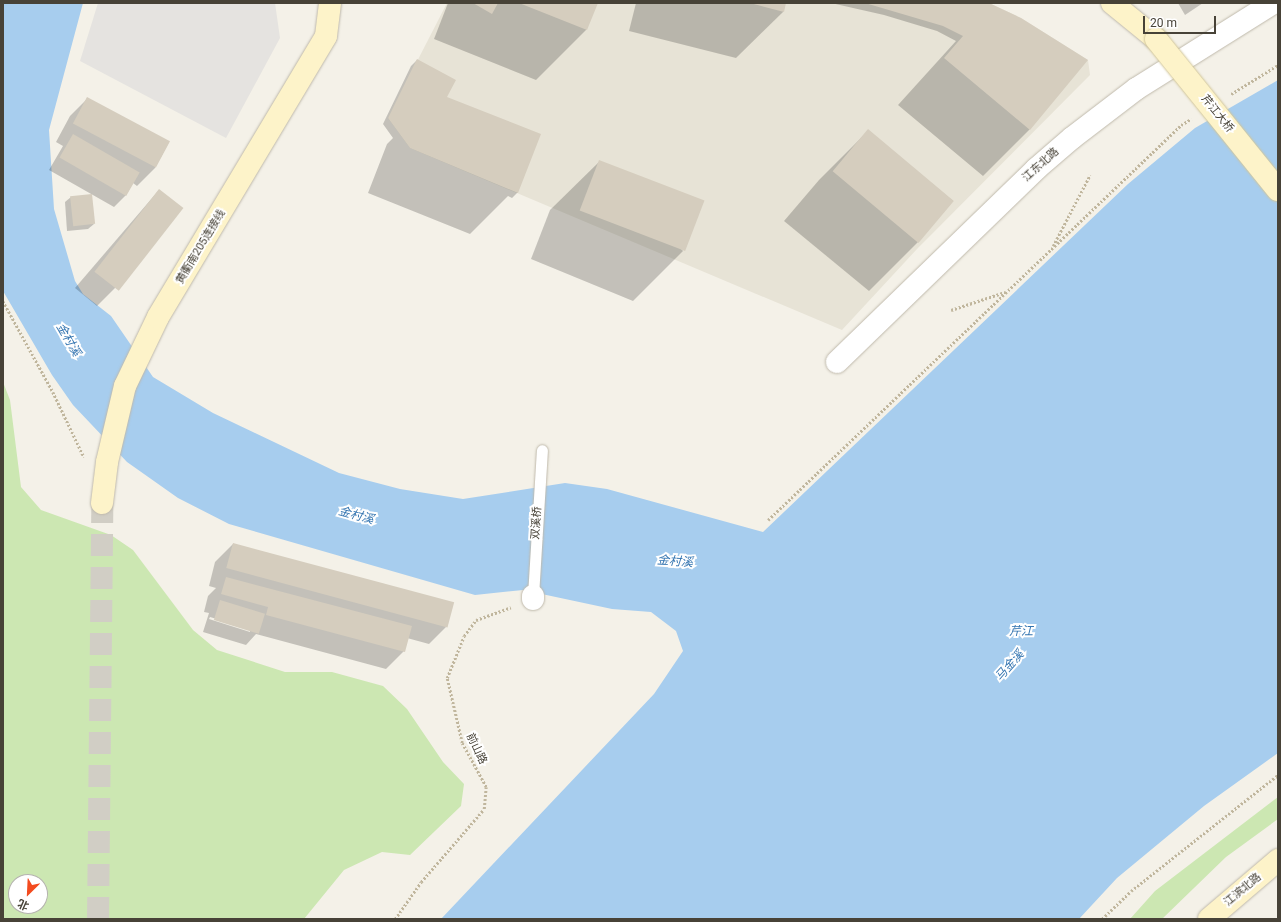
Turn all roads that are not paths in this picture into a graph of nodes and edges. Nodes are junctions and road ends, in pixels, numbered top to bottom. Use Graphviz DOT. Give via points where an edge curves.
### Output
graph roads {
  1 [pos="330,3"];
  2 [pos="346,3"];
  3 [pos="1112,3"];
  4 [pos="1273,3"];
  5 [pos="326,36"];
  6 [pos="1278,190"];
  7 [pos="836,362"];
  8 [pos="542,450"];
  9 [pos="102,503"];
  10 [pos="533,597"];
  11 [pos="1278,860"];
  12 [pos="1209,919"];
  1 -- 5 [label="main road, 黄衢南205连接线"];
  2 -- 5 [label="main road"];
  3 -- 6 [label="main road, 芹江大桥, bridge" via="1156,39"];
  4 -- 7 [label="street, 江东北路" via="1136,89 1072,138 1036,169"];
  5 -- 9 [label="main road, 黄衢南205连接线" via="158,317 125,386 106,462"];
  8 -- 10 [label="lane, 双溪桥"];
  11 -- 12 [label="main road, 江滨北路"];
}
